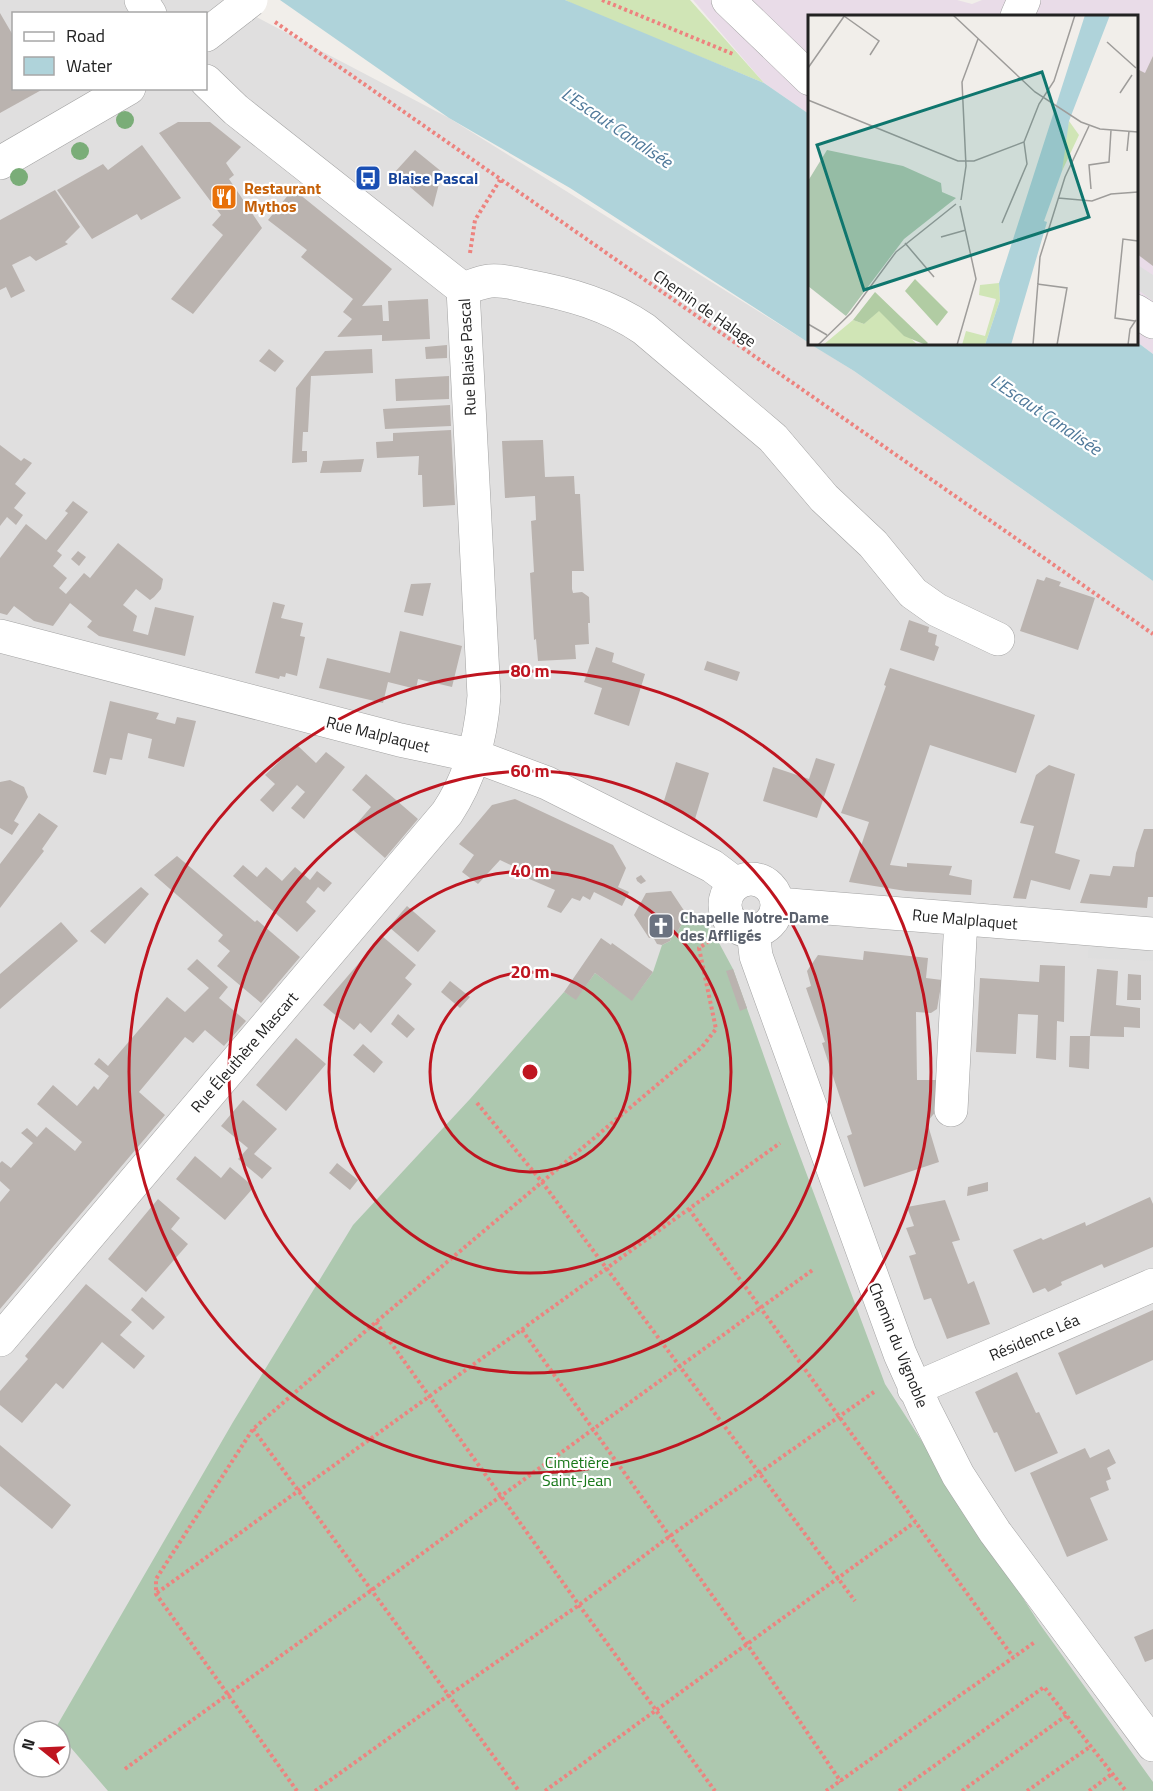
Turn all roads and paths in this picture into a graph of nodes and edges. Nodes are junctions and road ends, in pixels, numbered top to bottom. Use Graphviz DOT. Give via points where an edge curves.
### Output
graph roads {
  1 [pos="602,0"];
  2 [pos="728,0"];
  3 [pos="1024,0"];
  4 [pos="255,9"];
  5 [pos="1017,15"];
  6 [pos="207,34"];
  7 [pos="741,57"];
  8 [pos="808,77"];
  9 [pos="207,82"];
  10 [pos="126,90"];
  11 [pos="0,163"];
  12 [pos="500,180"];
  13 [pos="475,220"];
  14 [pos="464,289"];
  15 [pos="1138,311"];
  16 [pos="1153,322"];
  17 [pos="1153,634"];
  18 [pos="0,636"];
  19 [pos="998,639"];
  20 [pos="475,756"];
  21 [pos="736,884"];
  22 [pos="777,904"];
  23 [pos="961,919"];
  24 [pos="744,928"];
  25 [pos="1153,934"];
  26 [pos="477,1103"];
  27 [pos="951,1110"];
  28 [pos="780,1143"];
  29 [pos="542,1182"];
  30 [pos="689,1209"];
  31 [pos="607,1269"];
  32 [pos="814,1269"];
  33 [pos="1153,1285"];
  34 [pos="760,1308"];
  35 [pos="376,1322"];
  36 [pos="522,1330"];
  37 [pos="0,1340"];
  38 [pos="680,1367"];
  39 [pos="914,1389"];
  40 [pos="874,1392"];
  41 [pos="430,1396"];
  42 [pos="839,1416"];
  43 [pos="253,1429"];
  44 [pos="594,1429"];
  45 [pos="759,1472"];
  46 [pos="299,1491"];
  47 [pos="502,1496"];
  48 [pos="915,1522"];
  49 [pos="670,1536"];
  50 [pos="838,1578"];
  51 [pos="372,1590"];
  52 [pos="156,1594"];
  53 [pos="855,1600"];
  54 [pos="579,1605"];
  55 [pos="1062,1623"];
  56 [pos="747,1644"];
  57 [pos="1013,1658"];
  58 [pos="228,1695"];
  59 [pos="449,1695"];
  60 [pos="657,1710"];
  61 [pos="1067,1715"];
  62 [pos="1153,1745"];
  63 [pos="1091,1746"];
  64 [pos="125,1769"];
  65 [pos="1113,1773"];
  66 [pos="841,1782"];
  67 [pos="297,1791"];
  68 [pos="315,1791"];
  69 [pos="519,1791"];
  70 [pos="545,1791"];
  71 [pos="715,1791"];
  72 [pos="826,1791"];
  73 [pos="899,1791"];
  74 [pos="962,1791"];
  75 [pos="1028,1791"];
  76 [pos="1089,1791"];
  77 [pos="1125,1791"];
  1 -- 7 [label="path"];
  2 -- 8 [label="street"];
  3 -- 5 [label="street"];
  4 -- 6 [label="street"];
  4 -- 12 [label="path, Chemin de Halage"];
  9 -- 14 [label="street, Rue Blaise Pascal" via="236,110"];
  10 -- 11 [label="street"];
  12 -- 13 [label="path"];
  12 -- 17 [label="path, Chemin de Halage"];
  14 -- 19 [label="street" via="483,282 507,282 572,295 628,318 773,438 824,498 873,544 913,593 937,610"];
  14 -- 20 [label="street, Rue Blaise Pascal" via="484,696"];
  15 -- 16 [label="street"];
  18 -- 20 [label="street, Rue Malplaquet"];
  20 -- 21 [label="street, Rue Malplaquet" via="547,783 712,866"];
  20 -- 37 [label="street, Rue Éleuthère Mascart" via="459,796 435,829"];
  21 -- 22 [label="street" via="750,879 762,882"];
  21 -- 24 [label="street" via="725,905 727,916"];
  22 -- 23 [label="street, Rue Malplaquet"];
  22 -- 24 [label="street" via="775,916 764,928"];
  23 -- 25 [label="street, Rue Malplaquet"];
  23 -- 27 [label="street"];
  24 -- 29 [label="path" via="699,948 716,1029 702,1047"];
  24 -- 39 [label="street, Chemin du Vignoble"];
  26 -- 29 [label="path"];
  28 -- 30 [label="path"];
  29 -- 31 [label="path"];
  29 -- 35 [label="path"];
  30 -- 31 [label="path"];
  30 -- 34 [label="path"];
  31 -- 36 [label="path"];
  31 -- 38 [label="path"];
  32 -- 34 [label="path"];
  33 -- 39 [label="street, Résidence Léa"];
  34 -- 38 [label="path"];
  34 -- 42 [label="path"];
  35 -- 41 [label="path"];
  35 -- 43 [label="path"];
  36 -- 41 [label="path"];
  36 -- 44 [label="path"];
  38 -- 44 [label="path"];
  38 -- 45 [label="path"];
  39 -- 55 [label="street, Chemin du Vignoble" via="958,1475"];
  40 -- 42 [label="path"];
  41 -- 46 [label="path"];
  41 -- 47 [label="path"];
  42 -- 45 [label="path"];
  42 -- 48 [label="path"];
  43 -- 46 [label="path"];
  43 -- 52 [label="path" via="156,1579"];
  44 -- 47 [label="path"];
  44 -- 49 [label="path"];
  45 -- 49 [label="path"];
  45 -- 50 [label="path"];
  46 -- 51 [label="path"];
  46 -- 52 [label="path"];
  47 -- 51 [label="path"];
  47 -- 54 [label="path"];
  48 -- 50 [label="path"];
  48 -- 57 [label="path"];
  49 -- 54 [label="path"];
  49 -- 56 [label="path"];
  50 -- 53 [label="path"];
  50 -- 56 [label="path"];
  51 -- 58 [label="path"];
  51 -- 59 [label="path"];
  52 -- 58 [label="path"];
  54 -- 59 [label="path"];
  54 -- 60 [label="path"];
  55 -- 57 [label="path"];
  55 -- 62 [label="street, Chemin du Vignoble"];
  56 -- 60 [label="path"];
  56 -- 66 [label="path"];
  57 -- 66 [label="path"];
  58 -- 64 [label="path"];
  58 -- 67 [label="path"];
  59 -- 68 [label="path"];
  59 -- 69 [label="path"];
  60 -- 70 [label="path"];
  60 -- 71 [label="path"];
  61 -- 63 [label="path"];
  61 -- 73 [label="path" via="1044,1687"];
  61 -- 74 [label="path"];
  63 -- 65 [label="path"];
  63 -- 75 [label="path"];
  65 -- 76 [label="path"];
  65 -- 77 [label="path"];
  66 -- 72 [label="path"];
}
